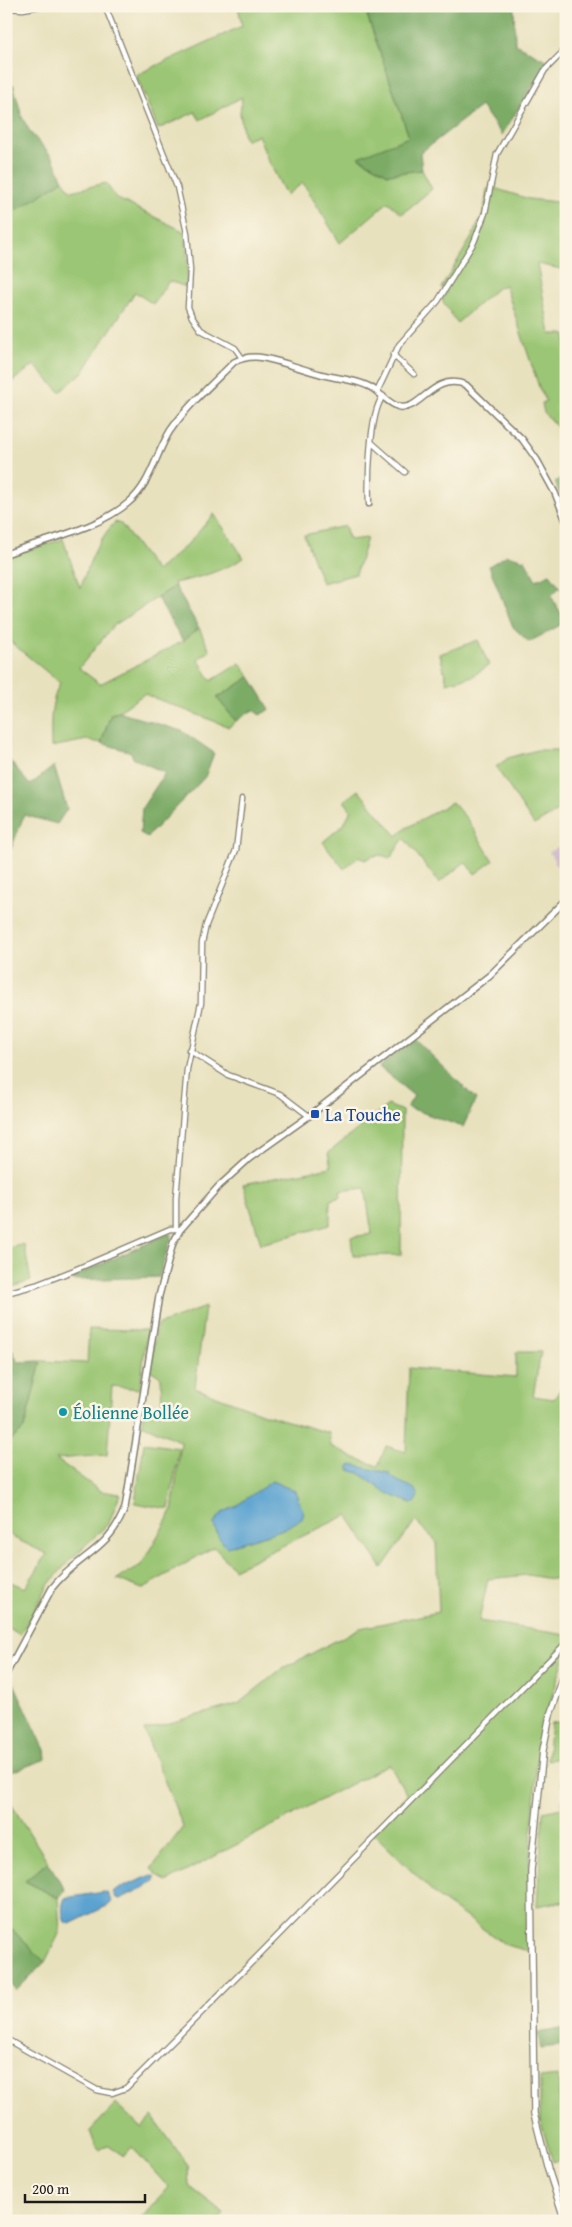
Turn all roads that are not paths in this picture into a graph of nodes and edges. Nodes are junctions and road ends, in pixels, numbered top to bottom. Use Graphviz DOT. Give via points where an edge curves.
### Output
graph roads {
  1 [pos="40,6"];
  2 [pos="105,6"];
  3 [pos="6,8"];
  4 [pos="566,49"];
  5 [pos="393,355"];
  6 [pos="242,358"];
  7 [pos="414,374"];
  8 [pos="377,392"];
  9 [pos="383,396"];
  10 [pos="371,442"];
  11 [pos="405,472"];
  12 [pos="369,504"];
  13 [pos="566,521"];
  14 [pos="6,554"];
  15 [pos="242,799"];
  16 [pos="566,900"];
  17 [pos="189,1050"];
  18 [pos="309,1116"];
  19 [pos="178,1229"];
  20 [pos="6,1292"];
  21 [pos="566,1643"];
  22 [pos="566,1670"];
  23 [pos="6,1674"];
  24 [pos="6,2039"];
  25 [pos="565,2221"];
  1 -- 3 [label="street"];
  2 -- 6 [label="street" via="177,187 188,233 188,307 201,330 234,348"];
  4 -- 5 [label="street" via="545,70 497,154 485,213 474,242 438,301 398,345"];
  5 -- 7 [label="street"];
  5 -- 8 [label="street"];
  6 -- 8 [label="street" via="264,358 326,376 349,379"];
  6 -- 14 [label="street" via="185,410 169,433 144,486 127,505 93,524"];
  8 -- 9 [label="street"];
  9 -- 10 [label="street"];
  9 -- 13 [label="street" via="395,405 407,407 440,385 458,382 466,385 522,439 555,492"];
  10 -- 11 [label="street"];
  10 -- 12 [label="street" via="367,476"];
  15 -- 17 [label="street" via="236,850 202,943 200,1014"];
  16 -- 18 [label="street" via="490,975"];
  17 -- 18 [label="street" via="228,1075 280,1094"];
  17 -- 19 [label="street" via="177,1182"];
  18 -- 19 [label="street" via="235,1171"];
  19 -- 20 [label="street" via="170,1229 54,1278"];
  19 -- 23 [label="street" via="159,1296 125,1508 120,1522 101,1546 62,1576 52,1588"];
  21 -- 24 [label="street" via="126,2088 112,2093 98,2090"];
  22 -- 25 [label="main road" via="550,1715 543,1750 531,1870 534,2114"];
}
